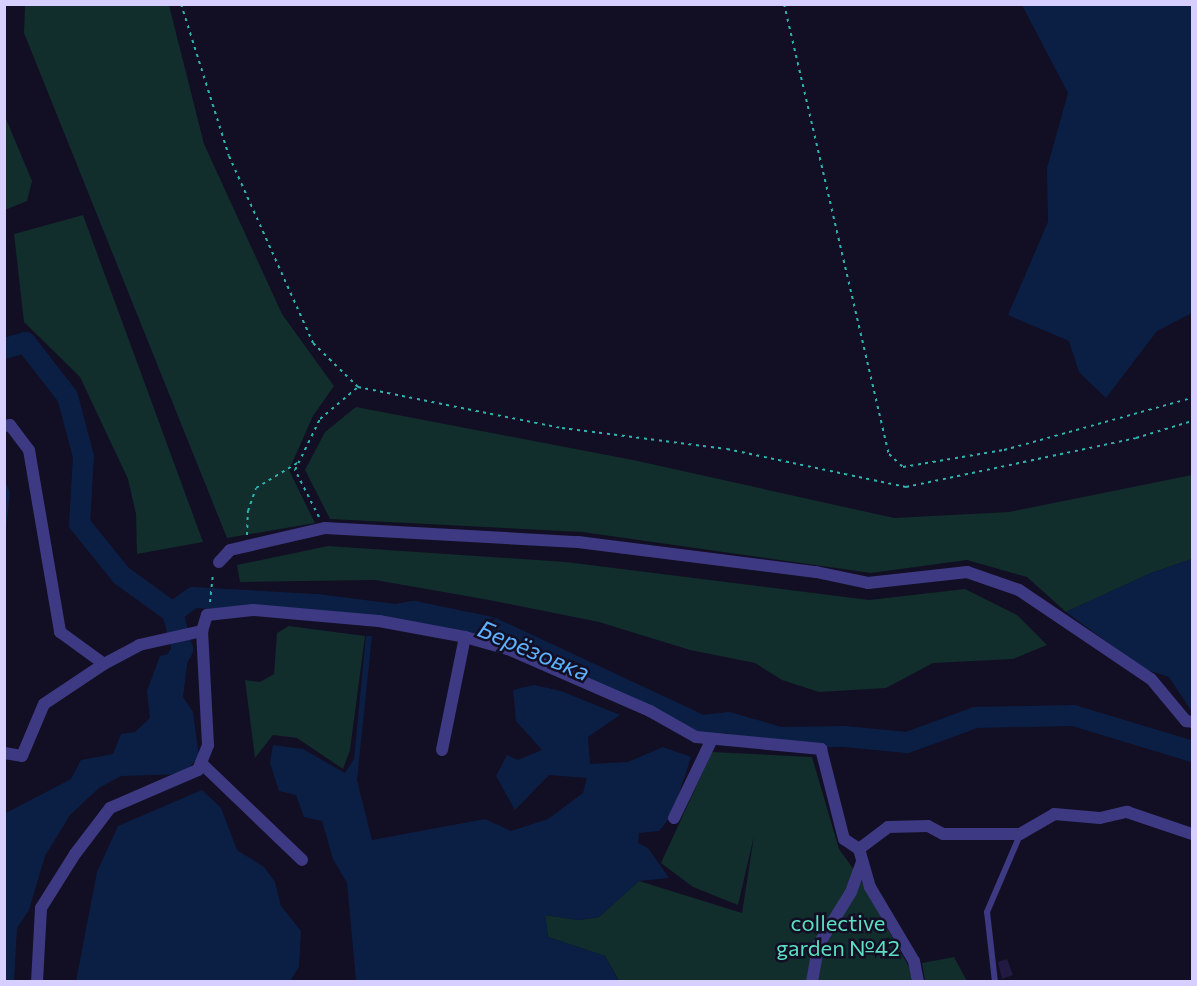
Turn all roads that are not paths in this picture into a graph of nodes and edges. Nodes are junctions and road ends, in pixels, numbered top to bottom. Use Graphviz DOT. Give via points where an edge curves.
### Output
graph roads {
  1 [pos="4,426"];
  2 [pos="219,562"];
  3 [pos="202,631"];
  4 [pos="465,637"];
  5 [pos="104,664"];
  6 [pos="1192,722"];
  7 [pos="712,739"];
  8 [pos="442,750"];
  9 [pos="4,753"];
  10 [pos="201,763"];
  11 [pos="674,818"];
  12 [pos="1020,834"];
  13 [pos="1192,834"];
  14 [pos="861,855"];
  15 [pos="302,860"];
  16 [pos="37,981"];
  17 [pos="812,981"];
  18 [pos="918,981"];
  19 [pos="995,981"];
  1 -- 5 [label="street" via="10,425 29,450 60,632"];
  2 -- 6 [label="street" via="230,550 325,528 578,542 816,572 868,583 967,572 1029,596 1151,680"];
  3 -- 4 [label="street" via="207,615 253,610 379,621"];
  3 -- 5 [label="street" via="139,645"];
  3 -- 10 [label="street" via="208,745"];
  4 -- 7 [label="street" via="508,650 617,697 696,737"];
  4 -- 8 [label="street"];
  5 -- 9 [label="street" via="44,704 22,756"];
  7 -- 11 [label="street"];
  7 -- 14 [label="street" via="821,749 844,839"];
  10 -- 15 [label="street"];
  10 -- 16 [label="street" via="198,770 110,808 75,854 41,908"];
  12 -- 13 [label="street" via="1054,814 1100,818 1127,812"];
  12 -- 14 [label="street" via="943,834 928,826 888,827"];
  12 -- 19 [label="lane" via="987,912"];
  14 -- 17 [label="street" via="851,892 819,944"];
  14 -- 18 [label="street" via="870,887 914,961"];
}
